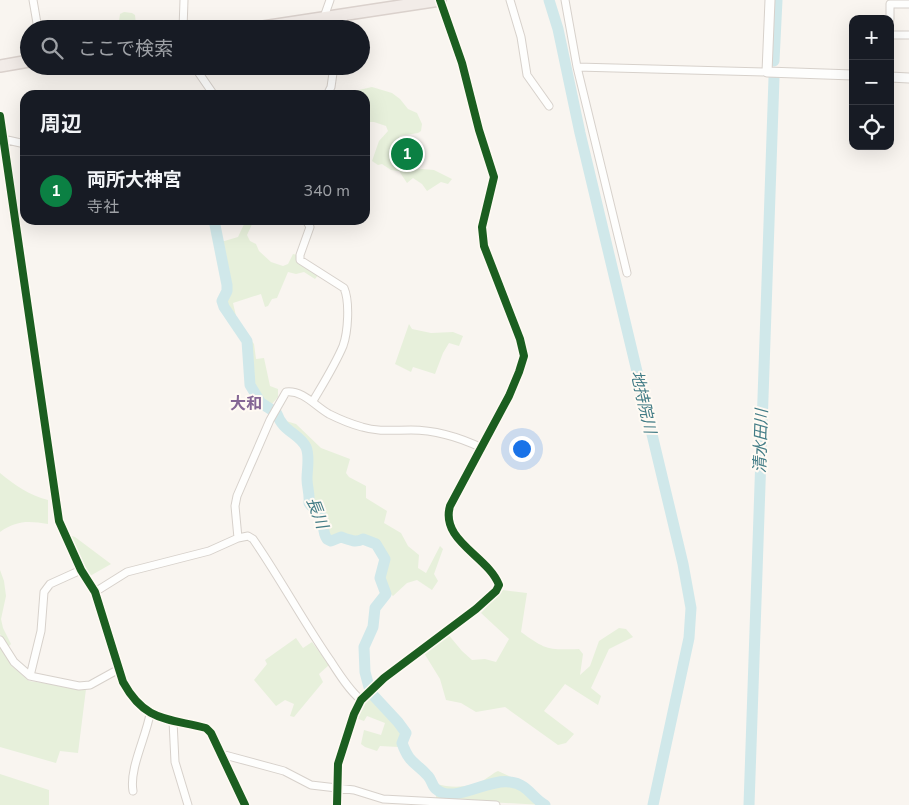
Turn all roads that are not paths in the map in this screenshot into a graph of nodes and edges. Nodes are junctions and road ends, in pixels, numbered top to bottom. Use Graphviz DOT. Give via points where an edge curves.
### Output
graph roads {
  1 [pos="33,0"];
  2 [pos="184,0"];
  3 [pos="330,0"];
  4 [pos="440,0"];
  5 [pos="510,0"];
  6 [pos="565,0"];
  7 [pos="770,0"];
  8 [pos="909,4"];
  9 [pos="344,14"];
  10 [pos="890,15"];
  11 [pos="324,18"];
  12 [pos="36,20"];
  13 [pos="184,20"];
  14 [pos="310,20"];
  15 [pos="343,20"];
  16 [pos="894,35"];
  17 [pos="909,35"];
  18 [pos="20,63"];
  19 [pos="0,66"];
  20 [pos="577,67"];
  21 [pos="768,72"];
  22 [pos="200,75"];
  23 [pos="333,75"];
  24 [pos="849,75"];
  25 [pos="894,77"];
  26 [pos="909,78"];
  27 [pos="211,90"];
  28 [pos="330,90"];
  29 [pos="549,106"];
  30 [pos="0,116"];
  31 [pos="3,140"];
  32 [pos="20,143"];
  33 [pos="309,225"];
  34 [pos="627,273"];
  35 [pos="313,401"];
  36 [pos="482,448"];
  37 [pos="238,538"];
  38 [pos="81,570"];
  39 [pos="95,592"];
  40 [pos="0,640"];
  41 [pos="119,669"];
  42 [pos="30,676"];
  43 [pos="361,700"];
  44 [pos="150,714"];
  45 [pos="173,721"];
  46 [pos="221,754"];
  47 [pos="337,787"];
  48 [pos="133,791"];
  49 [pos="381,802"];
  50 [pos="188,805"];
  51 [pos="245,805"];
  52 [pos="337,805"];
  53 [pos="496,805"];
  1 -- 12 [label="street"];
  2 -- 13 [label="street"];
  3 -- 11 [label="street"];
  4 -- 9 [label="highway"];
  4 -- 36 [label="street" via="462,63 494,177 482,227 484,246 524,356 509,396"];
  5 -- 29 [label="street" via="521,37 527,76"];
  6 -- 20 [label="street"];
  7 -- 21 [label="street"];
  8 -- 10 [label="street" via="890,4"];
  9 -- 11 [label="highway"];
  9 -- 15 [label="street"];
  11 -- 14 [label="highway"];
  16 -- 17 [label="street"];
  18 -- 19 [label="highway"];
  20 -- 21 [label="street"];
  20 -- 34 [label="street"];
  21 -- 24 [label="street"];
  22 -- 27 [label="street"];
  23 -- 28 [label="street"];
  25 -- 26 [label="street"];
  30 -- 31 [label="street"];
  31 -- 32 [label="street"];
  31 -- 38 [label="street" via="59,521"];
  33 -- 35 [label="street" via="300,260 344,288 347,295 343,346"];
  35 -- 36 [label="street" via="330,414 373,430 433,432"];
  35 -- 37 [label="street" via="290,392 282,397 237,496"];
  36 -- 43 [label="street" via="450,506 449,517 456,538 491,570 499,585 476,609 384,678"];
  37 -- 39 [label="street" via="209,551 127,572"];
  37 -- 43 [label="street" via="254,538 319,644"];
  38 -- 39 [label="street"];
  38 -- 42 [label="street" via="50,584 44,592 41,631"];
  39 -- 41 [label="street"];
  40 -- 42 [label="street" via="14,662"];
  41 -- 42 [label="street" via="84,686"];
  41 -- 44 [label="street" via="128,691"];
  43 -- 47 [label="street" via="343,743"];
  44 -- 45 [label="street"];
  44 -- 48 [label="street" via="134,774"];
  45 -- 46 [label="street" via="206,728"];
  45 -- 50 [label="street" via="174,762"];
  46 -- 47 [label="street" via="284,771 311,785"];
  46 -- 51 [label="street"];
  47 -- 49 [label="street" via="365,792"];
  47 -- 52 [label="street"];
  49 -- 53 [label="street"];
}
